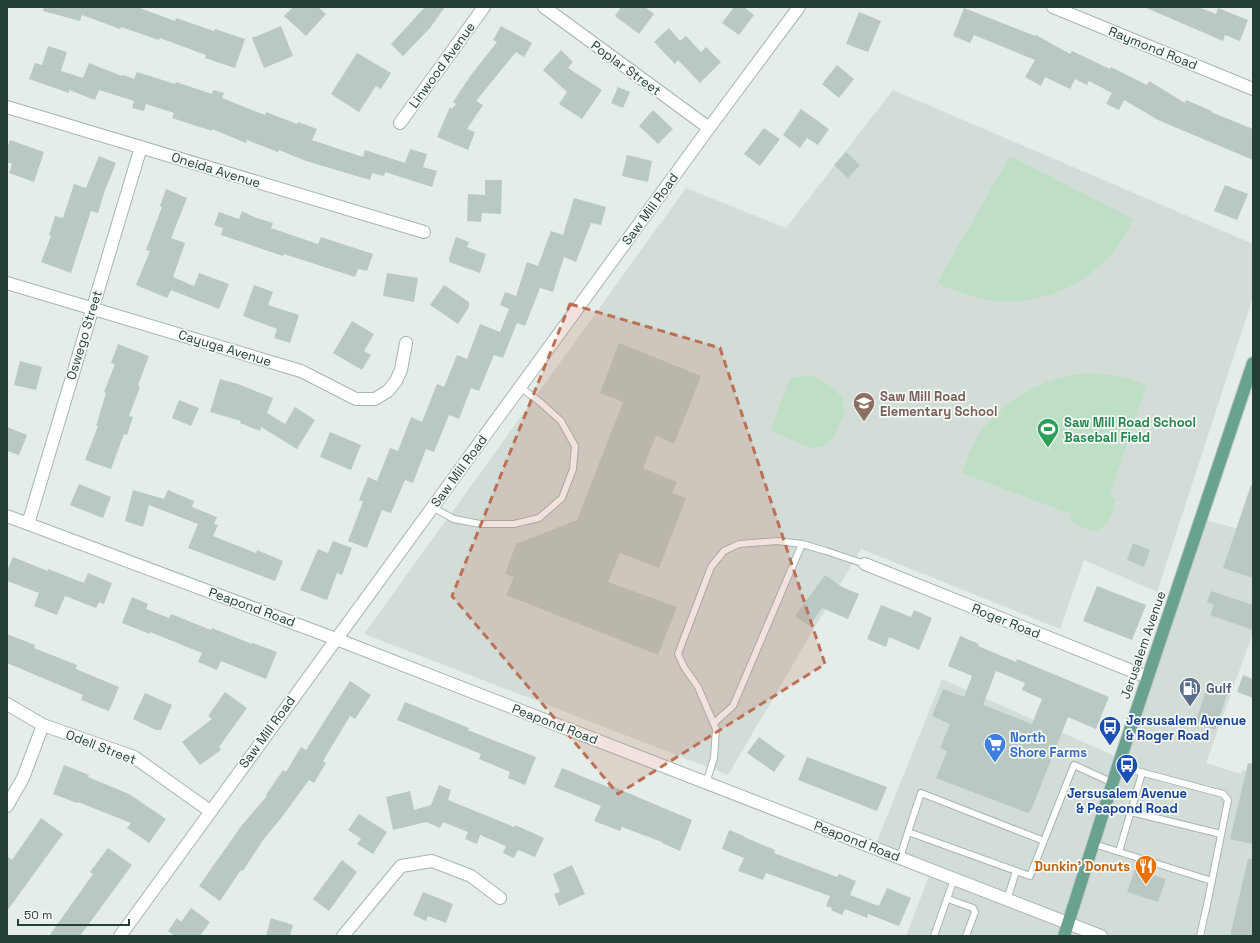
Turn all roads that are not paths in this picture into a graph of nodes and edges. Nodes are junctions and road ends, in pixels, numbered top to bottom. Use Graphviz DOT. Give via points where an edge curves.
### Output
graph roads {
  1 [pos="484,7"];
  2 [pos="544,7"];
  3 [pos="799,7"];
  4 [pos="1053,7"];
  5 [pos="1253,89"];
  6 [pos="7,107"];
  7 [pos="400,123"];
  8 [pos="709,128"];
  9 [pos="141,147"];
  10 [pos="424,232"];
  11 [pos="7,283"];
  12 [pos="92,308"];
  13 [pos="406,343"];
  14 [pos="1253,363"];
  15 [pos="520,387"];
  16 [pos="432,507"];
  17 [pos="7,516"];
  18 [pos="28,524"];
  19 [pos="802,544"];
  20 [pos="865,564"];
  21 [pos="336,639"];
  22 [pos="1147,677"];
  23 [pos="7,704"];
  24 [pos="714,723"];
  25 [pos="43,725"];
  26 [pos="1118,766"];
  27 [pos="1142,773"];
  28 [pos="706,783"];
  29 [pos="1112,783"];
  30 [pos="7,806"];
  31 [pos="210,811"];
  32 [pos="1131,812"];
  33 [pos="908,832"];
  34 [pos="1221,834"];
  35 [pos="1044,841"];
  36 [pos="1094,844"];
  37 [pos="1119,852"];
  38 [pos="900,858"];
  39 [pos="1016,871"];
  40 [pos="954,879"];
  41 [pos="1212,881"];
  42 [pos="500,898"];
  43 [pos="948,899"];
  44 [pos="1007,900"];
  45 [pos="1068,923"];
  46 [pos="120,936"];
  47 [pos="343,936"];
  48 [pos="934,936"];
  49 [pos="966,936"];
  50 [pos="1064,936"];
  51 [pos="1101,936"];
  52 [pos="1200,936"];
  1 -- 7 [label="street, Linwood Avenue"];
  2 -- 8 [label="street, Poplar Street"];
  3 -- 8 [label="street, Saw Mill Road"];
  4 -- 5 [label="street, Raymond Road"];
  6 -- 9 [label="street, Oneida Avenue"];
  8 -- 15 [label="street, Saw Mill Road"];
  9 -- 10 [label="street, Oneida Avenue"];
  9 -- 12 [label="street, Oswego Street"];
  11 -- 12 [label="street, Cayuga Avenue"];
  12 -- 13 [label="street, Cayuga Avenue" via="301,371 356,399 375,399 388,391 401,370"];
  12 -- 18 [label="street, Oswego Street"];
  14 -- 22 [label="main road, Jerusalem Avenue"];
  15 -- 16 [label="street, Saw Mill Road"];
  15 -- 16 [label="lane" via="561,421 575,446 573,469 562,498 539,518 514,524 480,524 454,519"];
  16 -- 21 [label="street, Saw Mill Road"];
  17 -- 18 [label="street, Peapond Road"];
  18 -- 21 [label="street, Peapond Road"];
  19 -- 20 [label="lane"];
  19 -- 24 [label="lane" via="733,706"];
  19 -- 24 [label="lane" via="777,541 739,544 724,551 711,567 678,654 698,687"];
  20 -- 22 [label="street, Roger Road"];
  21 -- 28 [label="street, Peapond Road"];
  21 -- 31 [label="street, Saw Mill Road"];
  22 -- 26 [label="main road, Jerusalem Avenue"];
  23 -- 25 [label="street, Odell Street"];
  24 -- 28 [label="lane" via="714,758"];
  25 -- 30 [label="street" via="23,778"];
  25 -- 31 [label="street, Odell Street" via="134,757"];
  26 -- 27 [label="lane"];
  26 -- 29 [label="main road, Jerusalem Avenue"];
  27 -- 32 [label="lane"];
  27 -- 34 [label="lane" via="1222,794 1228,800"];
  28 -- 38 [label="street, Peapond Road"];
  29 -- 35 [label="lane" via="1074,765"];
  29 -- 36 [label="main road, Jerusalem Avenue"];
  31 -- 46 [label="street, Saw Mill Road"];
  32 -- 34 [label="lane"];
  32 -- 37 [label="lane"];
  33 -- 35 [label="lane" via="921,793"];
  33 -- 38 [label="lane"];
  33 -- 39 [label="lane"];
  34 -- 41 [label="lane"];
  35 -- 39 [label="lane" via="1030,876"];
  36 -- 37 [label="lane"];
  36 -- 45 [label="main road, Jerusalem Avenue"];
  37 -- 41 [label="lane"];
  38 -- 40 [label="street, Peapond Road"];
  39 -- 44 [label="lane"];
  40 -- 43 [label="lane"];
  40 -- 44 [label="street, Peapond Road"];
  41 -- 52 [label="lane"];
  42 -- 47 [label="street" via="471,876 432,861 401,866"];
  43 -- 48 [label="lane"];
  43 -- 49 [label="lane" via="973,908 975,912"];
  44 -- 45 [label="street, Peapond Road"];
  45 -- 50 [label="main road, Jerusalem Avenue"];
  45 -- 51 [label="street, Peapond Road"];
}
